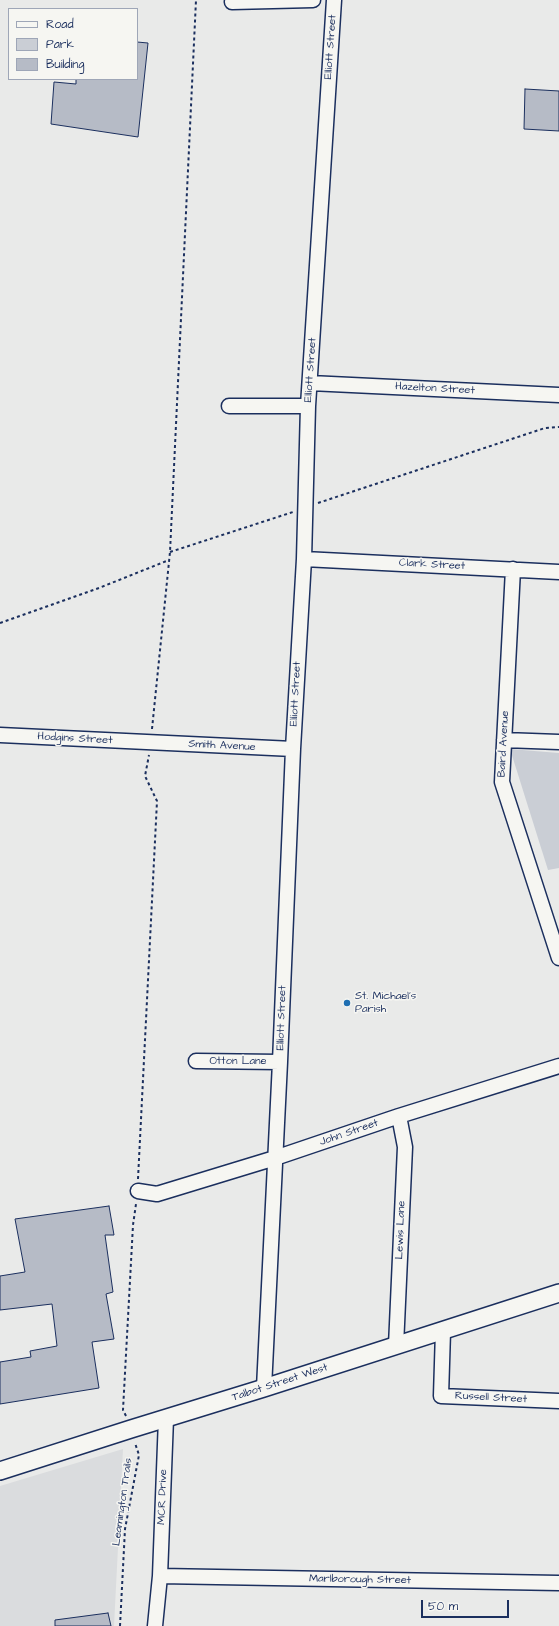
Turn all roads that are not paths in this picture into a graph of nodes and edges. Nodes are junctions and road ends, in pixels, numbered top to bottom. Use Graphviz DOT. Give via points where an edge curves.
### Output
graph roads {
  1 [pos="313,0"];
  2 [pos="334,0"];
  3 [pos="232,2"];
  4 [pos="310,383"];
  5 [pos="559,395"];
  6 [pos="230,406"];
  7 [pos="308,406"];
  8 [pos="304,559"];
  9 [pos="513,569"];
  10 [pos="559,572"];
  11 [pos="0,735"];
  12 [pos="504,740"];
  13 [pos="150,742"];
  14 [pos="559,742"];
  15 [pos="293,749"];
  16 [pos="559,958"];
  17 [pos="196,1061"];
  18 [pos="280,1062"];
  19 [pos="559,1066"];
  20 [pos="399,1116"];
  21 [pos="275,1158"];
  22 [pos="138,1191"];
  23 [pos="559,1293"];
  24 [pos="443,1330"];
  25 [pos="396,1346"];
  26 [pos="264,1388"];
  27 [pos="559,1401"];
  28 [pos="166,1418"];
  29 [pos="0,1471"];
  30 [pos="160,1576"];
  31 [pos="559,1583"];
  32 [pos="155,1626"];
  1 -- 3 [label="street"];
  2 -- 4 [label="street, Elliott Street"];
  4 -- 5 [label="street, Hazelton Street"];
  4 -- 7 [label="street, Elliott Street"];
  6 -- 7 [label="street"];
  7 -- 8 [label="street, Elliott Street"];
  8 -- 9 [label="street, Clark Street"];
  8 -- 15 [label="street, Elliott Street"];
  9 -- 10 [label="street, Clark Street"];
  9 -- 12 [label="street, Baird Avenue"];
  11 -- 13 [label="street, Hodgins Street"];
  12 -- 14 [label="street"];
  12 -- 16 [label="street, Baird Avenue" via="502,782"];
  13 -- 15 [label="street, Smith Avenue"];
  15 -- 18 [label="street, Elliott Street"];
  17 -- 18 [label="street, Otton Lane"];
  18 -- 21 [label="street, Elliott Street"];
  19 -- 20 [label="street, John Street"];
  20 -- 21 [label="street, John Street"];
  20 -- 25 [label="street, Lewis Lane" via="405,1147"];
  21 -- 22 [label="street, John Street" via="157,1194"];
  21 -- 26 [label="street, Elliott Street"];
  23 -- 24 [label="main road, Talbot Street West"];
  24 -- 25 [label="main road, Talbot Street West"];
  24 -- 27 [label="street, Russell Street" via="441,1396"];
  25 -- 26 [label="main road, Talbot Street West"];
  26 -- 28 [label="main road, Talbot Street West"];
  28 -- 29 [label="main road, Talbot Street West"];
  28 -- 30 [label="street, MCR Drive"];
  30 -- 31 [label="street, Marlborough Street"];
  30 -- 32 [label="street, MCR Drive"];
}
